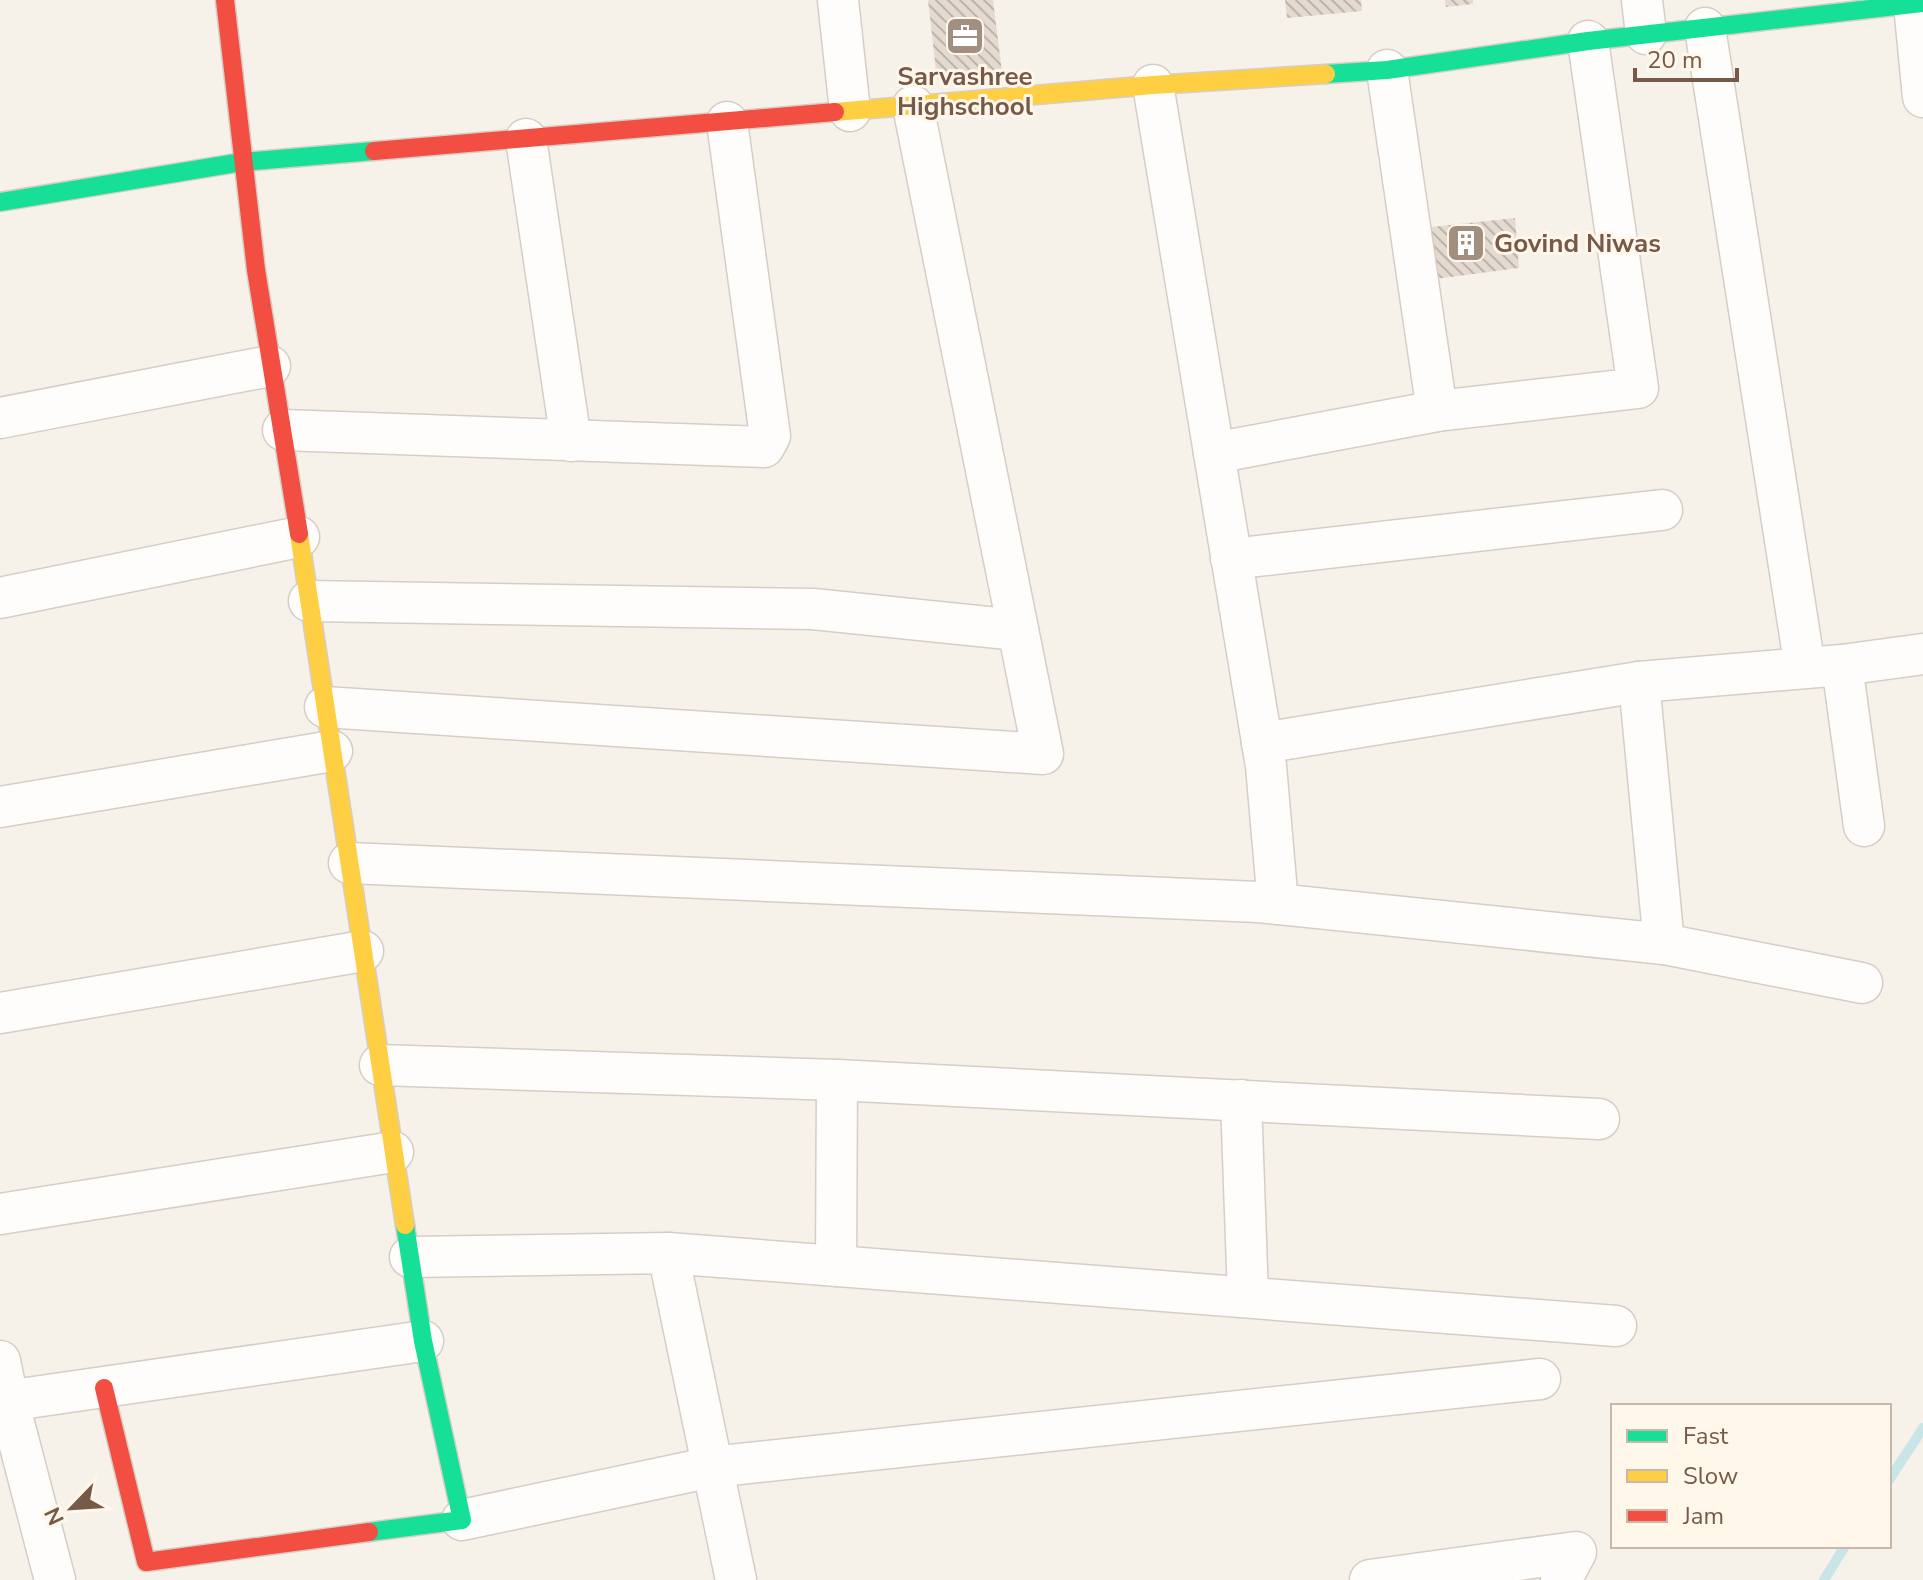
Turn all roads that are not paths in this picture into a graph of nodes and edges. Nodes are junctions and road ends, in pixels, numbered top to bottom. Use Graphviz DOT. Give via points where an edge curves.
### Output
graph roads {
  1 [pos="225,0"];
  2 [pos="838,0"];
  3 [pos="1918,4"];
  4 [pos="1644,17"];
  5 [pos="1705,28"];
  6 [pos="1588,41"];
  7 [pos="1387,70"];
  8 [pos="1153,85"];
  9 [pos="1923,97"];
  10 [pos="913,106"];
  11 [pos="850,111"];
  12 [pos="727,122"];
  13 [pos="526,139"];
  14 [pos="242,162"];
  15 [pos="0,202"];
  16 [pos="270,366"];
  17 [pos="1437,411"];
  18 [pos="0,418"];
  19 [pos="283,430"];
  20 [pos="571,441"];
  21 [pos="1214,453"];
  22 [pos="1662,510"];
  23 [pos="299,537"];
  24 [pos="1231,559"];
  25 [pos="0,598"];
  26 [pos="309,601"];
  27 [pos="1018,630"];
  28 [pos="1923,654"];
  29 [pos="1823,667"];
  30 [pos="1639,682"];
  31 [pos="325,707"];
  32 [pos="1262,743"];
  33 [pos="332,751"];
  34 [pos="0,807"];
  35 [pos="1864,826"];
  36 [pos="349,863"];
  37 [pos="1278,904"];
  38 [pos="1664,944"];
  39 [pos="363,951"];
  40 [pos="1862,983"];
  41 [pos="0,1013"];
  42 [pos="380,1065"];
  43 [pos="837,1080"];
  44 [pos="1241,1100"];
  45 [pos="1599,1119"];
  46 [pos="393,1152"];
  47 [pos="0,1214"];
  48 [pos="668,1253"];
  49 [pos="410,1257"];
  50 [pos="836,1266"];
  51 [pos="1248,1296"];
  52 [pos="1616,1326"];
  53 [pos="423,1341"];
  54 [pos="0,1361"];
  55 [pos="1540,1379"];
  56 [pos="104,1388"];
  57 [pos="4,1401"];
  58 [pos="712,1467"];
  59 [pos="462,1520"];
  60 [pos="148,1571"];
  61 [pos="55,1580"];
  62 [pos="736,1580"];
  63 [pos="1370,1580"];
  64 [pos="1561,1580"];
  1 -- 14 [label="street"];
  2 -- 11 [label="street"];
  3 -- 5 [label="street"];
  3 -- 9 [label="street"];
  4 -- 5 [label="street"];
  4 -- 6 [label="street"];
  5 -- 29 [label="street"];
  6 -- 7 [label="street"];
  6 -- 17 [label="street" via="1638,388"];
  7 -- 8 [label="street"];
  7 -- 17 [label="street"];
  8 -- 10 [label="street"];
  8 -- 21 [label="street"];
  10 -- 11 [label="street"];
  10 -- 27 [label="street"];
  11 -- 12 [label="street"];
  12 -- 13 [label="street"];
  12 -- 20 [label="street" via="770,436 764,447 754,448"];
  13 -- 14 [label="street"];
  13 -- 20 [label="street"];
  14 -- 15 [label="street"];
  14 -- 16 [label="street"];
  16 -- 18 [label="street"];
  16 -- 19 [label="street"];
  17 -- 21 [label="street"];
  19 -- 20 [label="street"];
  19 -- 23 [label="street"];
  21 -- 24 [label="street"];
  22 -- 24 [label="street"];
  23 -- 25 [label="street"];
  23 -- 26 [label="street"];
  24 -- 32 [label="street"];
  26 -- 27 [label="street" via="813,609"];
  26 -- 31 [label="street"];
  27 -- 31 [label="street" via="1043,754"];
  28 -- 29 [label="street"];
  29 -- 30 [label="street"];
  29 -- 35 [label="street"];
  30 -- 32 [label="street"];
  30 -- 38 [label="street"];
  31 -- 33 [label="street"];
  32 -- 37 [label="street"];
  33 -- 34 [label="street"];
  33 -- 36 [label="street"];
  36 -- 37 [label="street"];
  36 -- 39 [label="street"];
  37 -- 38 [label="street"];
  38 -- 40 [label="street"];
  39 -- 41 [label="street"];
  39 -- 42 [label="street"];
  42 -- 43 [label="street"];
  42 -- 46 [label="street"];
  43 -- 44 [label="street"];
  43 -- 50 [label="street"];
  44 -- 45 [label="street"];
  44 -- 51 [label="street"];
  46 -- 47 [label="street"];
  46 -- 49 [label="street"];
  48 -- 49 [label="street"];
  48 -- 50 [label="street"];
  48 -- 58 [label="street"];
  49 -- 53 [label="street"];
  50 -- 51 [label="street"];
  51 -- 52 [label="street"];
  53 -- 56 [label="street"];
  53 -- 59 [label="street"];
  54 -- 57 [label="street"];
  55 -- 58 [label="street"];
  56 -- 57 [label="street"];
  56 -- 60 [label="street"];
  57 -- 61 [label="street"];
  58 -- 59 [label="street"];
  58 -- 62 [label="street"];
  59 -- 60 [label="street"];
  63 -- 64 [label="street" via="1576,1552"];
}
